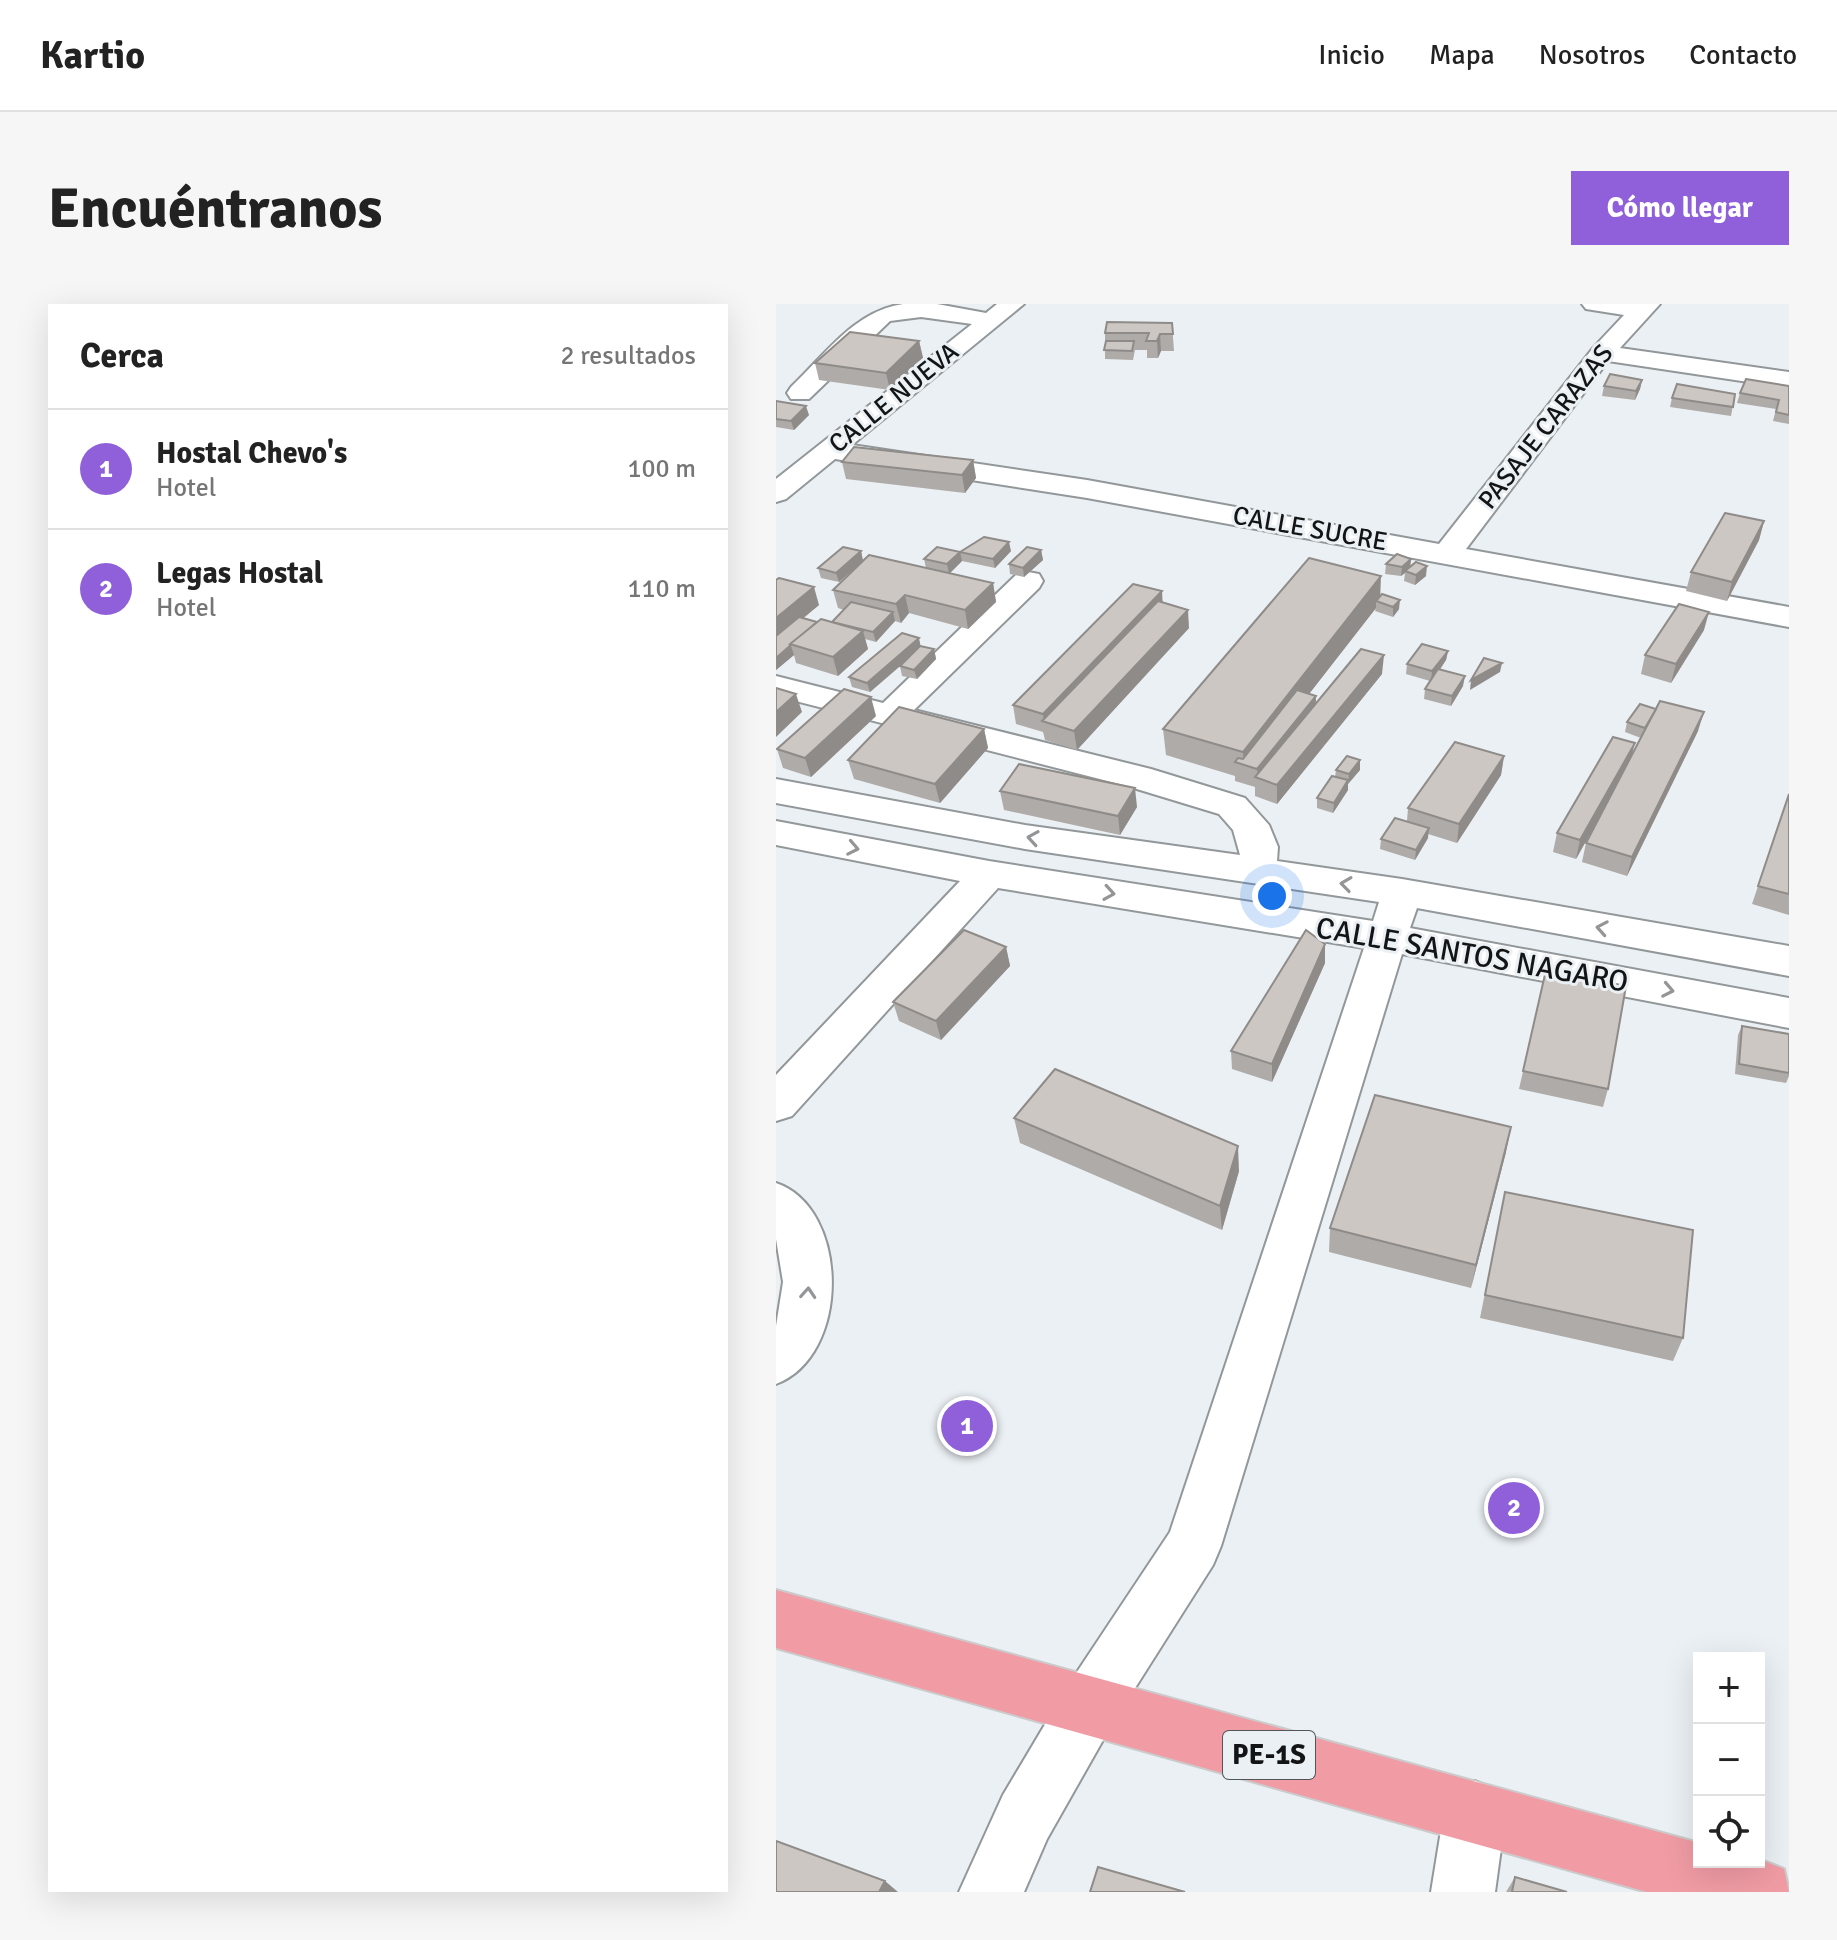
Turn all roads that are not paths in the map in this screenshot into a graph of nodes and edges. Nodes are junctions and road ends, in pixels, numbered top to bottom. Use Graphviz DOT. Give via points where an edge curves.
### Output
graph roads {
  1 [pos="1012,304"];
  2 [pos="1594,304"];
  3 [pos="1645,307"];
  4 [pos="991,321"];
  5 [pos="1602,353"];
  6 [pos="1789,380"];
  7 [pos="788,392"];
  8 [pos="828,398"];
  9 [pos="856,402"];
  10 [pos="883,406"];
  11 [pos="829,450"];
  12 [pos="776,493"];
  13 [pos="1447,554"];
  14 [pos="1028,581"];
  15 [pos="1789,617"];
  16 [pos="776,686"];
  17 [pos="889,716"];
  18 [pos="776,791"];
  19 [pos="776,833"];
  20 [pos="1258,871"];
  21 [pos="989,874"];
  22 [pos="1396,915"];
  23 [pos="1789,961"];
  24 [pos="1789,1013"];
  25 [pos="776,1104"];
  26 [pos="776,1202"];
  27 [pos="776,1361"];
  28 [pos="776,1619"];
  29 [pos="1090,1705"];
  30 [pos="1475,1812"];
  31 [pos="991,1892"];
  32 [pos="1463,1892"];
  33 [pos="1761,1892"];
  1 -- 4 [label="street, CALLE NUEVA"];
  2 -- 3 [label="street"];
  3 -- 5 [label="street, PASAJE CARAZAS"];
  4 -- 7 [label="street" via="936,308 881,316"];
  4 -- 10 [label="street, CALLE NUEVA"];
  5 -- 6 [label="street"];
  5 -- 13 [label="street, PASAJE CARAZAS"];
  7 -- 8 [label="street"];
  9 -- 10 [label="street"];
  10 -- 11 [label="street, CALLE NUEVA"];
  11 -- 12 [label="street, CALLE NUEVA"];
  11 -- 13 [label="street, CALLE SUCRE" via="1087,489"];
  13 -- 15 [label="street, CALLE SUCRE"];
  14 -- 17 [label="street"];
  16 -- 17 [label="street"];
  17 -- 20 [label="street" via="1138,777 1232,806 1250,825 1259,847"];
  20 -- 18 [label="street, CALLE SANTOS NAGARO, one-way" via="1025,837"];
  19 -- 21 [label="street, CALLE SANTOS NAGARO, one-way"];
  22 -- 20 [label="street, CALLE SANTOS NAGARO, one-way"];
  21 -- 22 [label="street, CALLE SANTOS NAGARO, one-way"];
  21 -- 25 [label="street"];
  23 -- 22 [label="street, CALLE SANTOS NAGARO, one-way"];
  22 -- 24 [label="street, CALLE SANTOS NAGARO, one-way"];
  22 -- 29 [label="street" via="1193,1546"];
  27 -- 26 [label="street, one-way" via="799,1334 809,1280 795,1229"];
  28 -- 29 [label="highway, PE-1S"];
  29 -- 30 [label="highway, PE-1S"];
  29 -- 31 [label="street" via="1025,1817"];
  30 -- 32 [label="street"];
  30 -- 33 [label="highway, PE-1S"];
}
